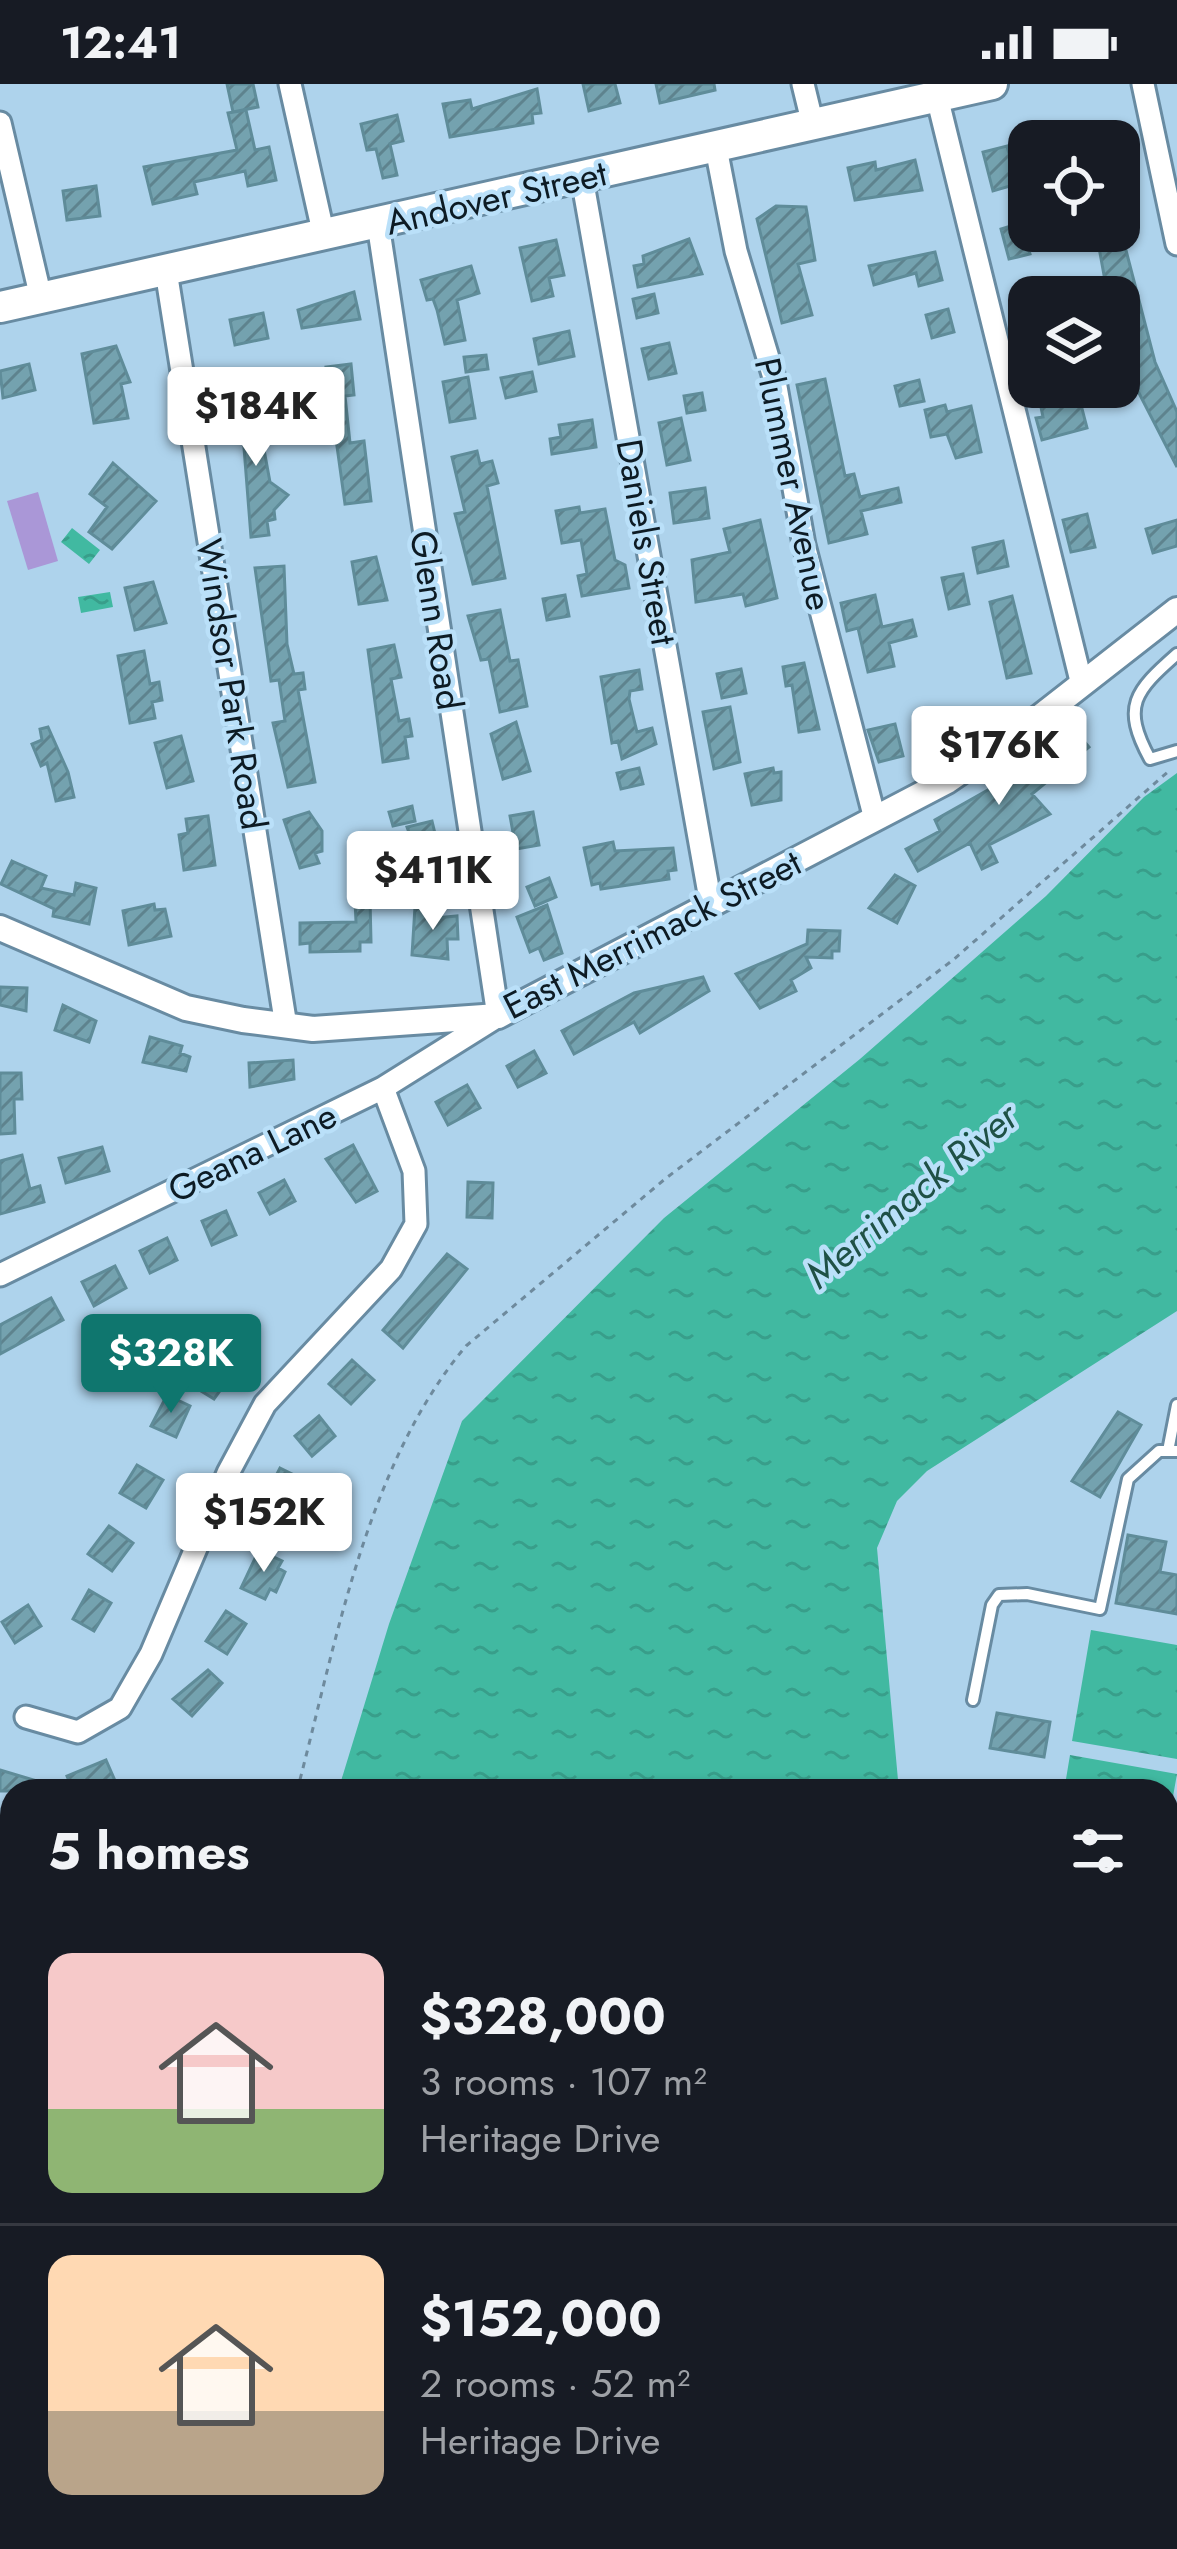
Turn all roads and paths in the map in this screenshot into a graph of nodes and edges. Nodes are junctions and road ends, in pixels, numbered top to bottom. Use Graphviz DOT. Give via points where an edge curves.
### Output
graph roads {
  1 [pos="290,84"];
  2 [pos="803,84"];
  3 [pos="1142,84"];
  4 [pos="978,86"];
  5 [pos="937,97"];
  6 [pos="0,123"];
  7 [pos="813,125"];
  8 [pos="716,148"];
  9 [pos="582,178"];
  10 [pos="378,224"];
  11 [pos="324,236"];
  12 [pos="1177,244"];
  13 [pos="166,271"];
  14 [pos="41,298"];
  15 [pos="0,308"];
  16 [pos="1177,610"];
  17 [pos="1177,654"];
  18 [pos="1082,685"];
  19 [pos="1177,751"];
  20 [pos="1177,764"];
  21 [pos="875,819"];
  22 [pos="711,905"];
  23 [pos="0,928"];
  24 [pos="498,1016"];
  25 [pos="286,1026"];
  26 [pos="383,1088"];
  27 [pos="0,1275"];
  28 [pos="1177,1405"];
  29 [pos="1172,1451"];
  30 [pos="973,1700"];
  31 [pos="26,1717"];
  32 [pos="300,1779"];
  1 -- 11 [label="street"];
  2 -- 7 [label="street"];
  3 -- 12 [label="street"];
  4 -- 5 [label="main road, Andover Street"];
  5 -- 7 [label="main road, Andover Street"];
  5 -- 18 [label="street"];
  6 -- 14 [label="street"];
  7 -- 8 [label="main road, Andover Street"];
  8 -- 9 [label="main road, Andover Street"];
  8 -- 21 [label="street, Plummer Avenue"];
  9 -- 10 [label="main road, Andover Street"];
  9 -- 22 [label="street, Daniels Street"];
  10 -- 11 [label="main road, Andover Street"];
  10 -- 24 [label="street, Glenn Road"];
  11 -- 13 [label="main road, Andover Street"];
  13 -- 14 [label="main road, Andover Street"];
  13 -- 25 [label="street, Windsor Park Road"];
  14 -- 15 [label="main road, Andover Street"];
  16 -- 18 [label="street, East Merrimack Street"];
  17 -- 19 [label="lane" via="1139,688 1133,727 1150,759"];
  18 -- 21 [label="street, East Merrimack Street" via="947,782"];
  20 -- 32 [label="path" via="953,960 665,1179 466,1346 441,1376 371,1517"];
  21 -- 22 [label="street, East Merrimack Street"];
  22 -- 24 [label="street, East Merrimack Street"];
  23 -- 25 [label="street, East Merrimack Street" via="186,1008"];
  24 -- 25 [label="street, East Merrimack Street"];
  24 -- 26 [label="street, Geana Lane"];
  26 -- 27 [label="street, Geana Lane"];
  26 -- 31 [label="street" via="414,1172 416,1224 391,1269 265,1404 120,1708 78,1732"];
  28 -- 29 [label="lane"];
  29 -- 30 [label="lane" via="1148,1459 1128,1479 1100,1610 999,1595"];
}
